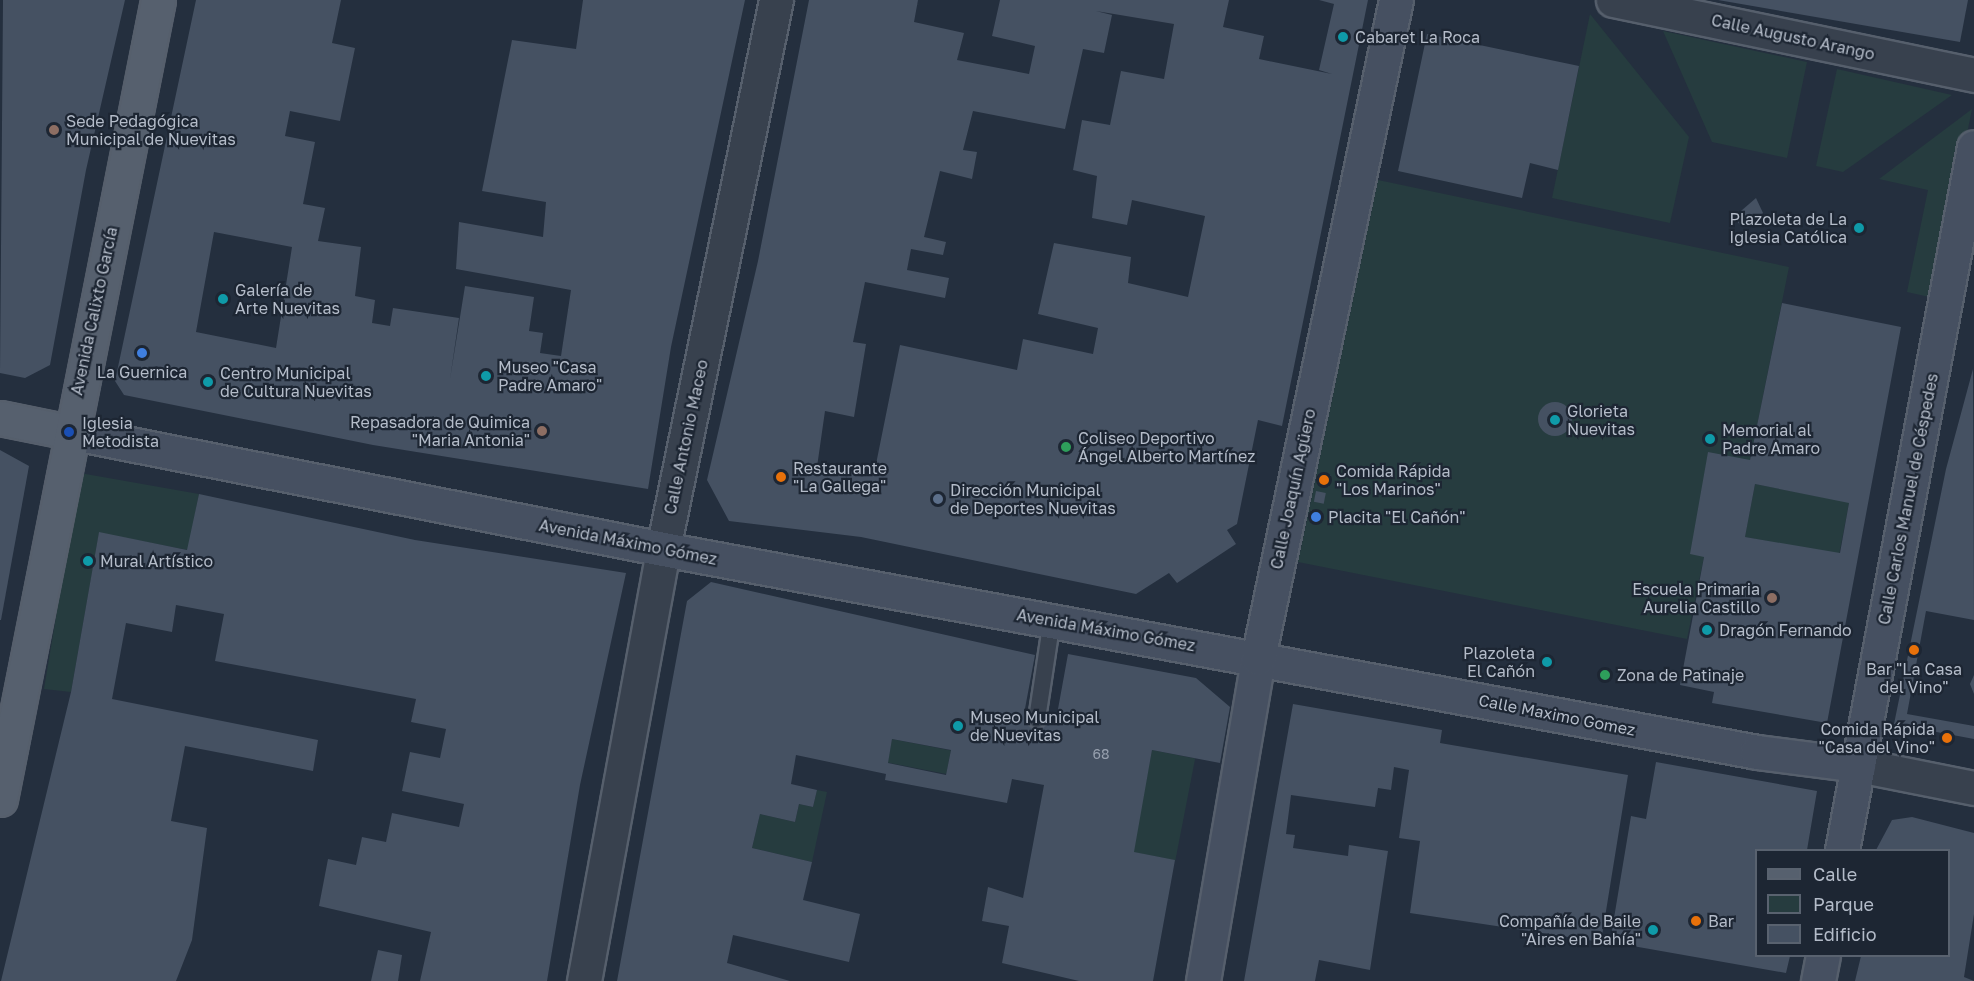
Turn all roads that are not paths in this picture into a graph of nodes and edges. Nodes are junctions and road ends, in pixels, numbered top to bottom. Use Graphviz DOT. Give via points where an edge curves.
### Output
graph roads {
  1 [pos="158,0"];
  2 [pos="776,0"];
  3 [pos="1396,0"];
  4 [pos="1613,0"];
  5 [pos="1974,75"];
  6 [pos="1974,147"];
  7 [pos="0,418"];
  8 [pos="69,432"];
  9 [pos="663,549"];
  10 [pos="1052,620"];
  11 [pos="1258,658"];
  12 [pos="1037,720"];
  13 [pos="1858,765"];
  14 [pos="1974,788"];
  15 [pos="0,799"];
  16 [pos="1842,849"];
  17 [pos="1822,957"];
  18 [pos="584,981"];
  19 [pos="1203,981"];
  20 [pos="1818,981"];
  1 -- 8 [label="main road, Avenida Calixto García"];
  2 -- 9 [label="street, Calle Antonio Maceo"];
  3 -- 11 [label="main road, Calle Joaquín Agüero"];
  4 -- 5 [label="street, Calle Augusto Arango"];
  6 -- 13 [label="main road, Calle Carlos Manuel de Céspedes"];
  7 -- 8 [label="main road, Avenida Máximo Gómez"];
  8 -- 9 [label="main road, Avenida Máximo Gómez"];
  8 -- 15 [label="main road, Avenida Calixto García"];
  9 -- 10 [label="main road, Avenida Máximo Gómez"];
  9 -- 18 [label="street, Calle Antonio Maceo"];
  10 -- 11 [label="main road, Avenida Máximo Gómez"];
  10 -- 12 [label="lane"];
  11 -- 13 [label="main road, Calle Maximo Gomez" via="1757,752"];
  11 -- 19 [label="main road, Calle Joaquín Agüero"];
  13 -- 14 [label="street"];
  13 -- 16 [label="main road, Calle Carlos Manuel de Céspedes"];
  17 -- 20 [label="main road"];
}
